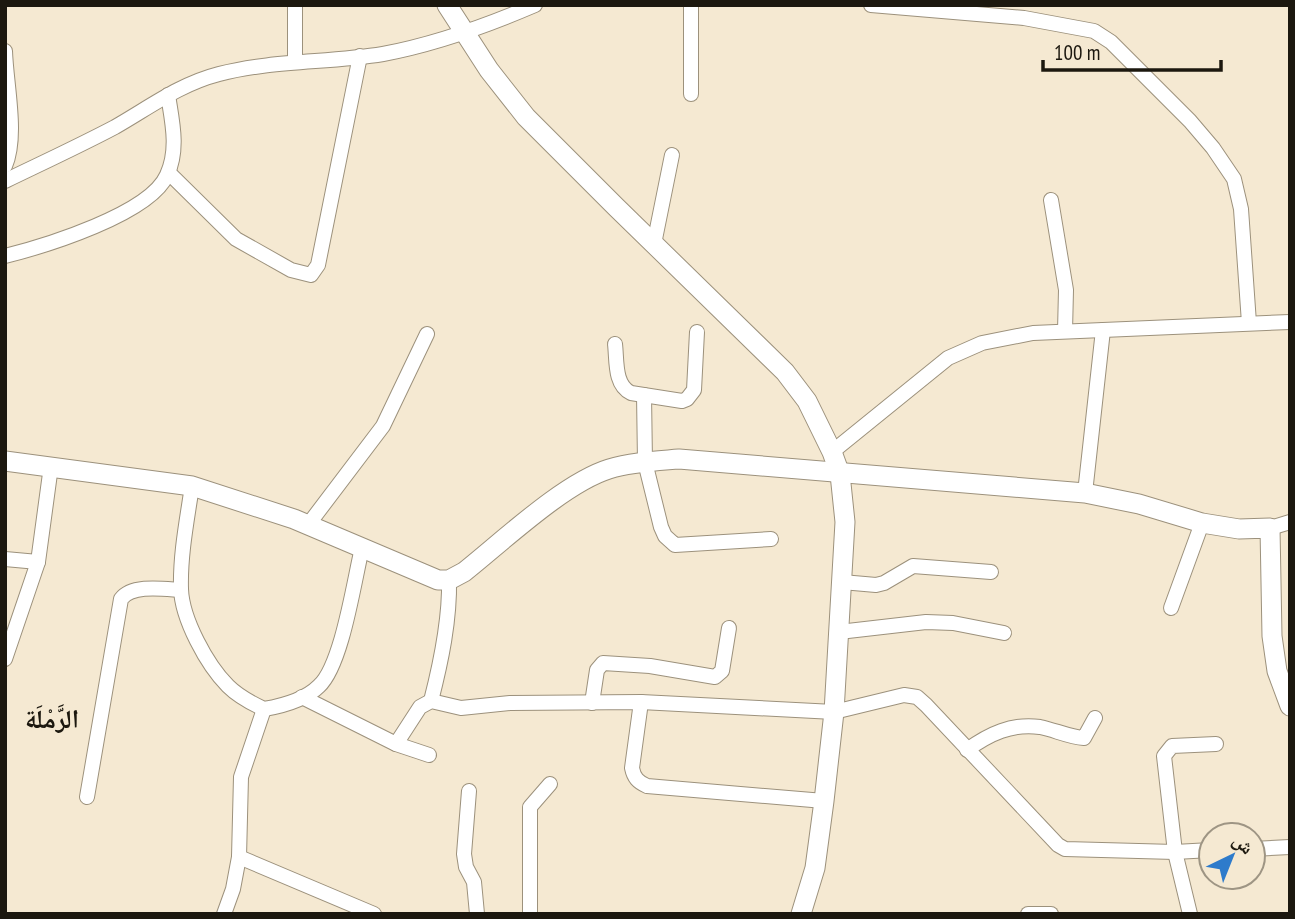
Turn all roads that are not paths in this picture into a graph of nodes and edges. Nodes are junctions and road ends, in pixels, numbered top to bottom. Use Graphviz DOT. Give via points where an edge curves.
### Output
graph roads {
  1 [pos="295,5"];
  2 [pos="447,5"];
  3 [pos="535,5"];
  4 [pos="691,5"];
  5 [pos="871,5"];
  6 [pos="464,33"];
  7 [pos="5,51"];
  8 [pos="360,56"];
  9 [pos="295,61"];
  10 [pos="691,94"];
  11 [pos="168,95"];
  12 [pos="6,98"];
  13 [pos="672,155"];
  14 [pos="5,166"];
  15 [pos="169,173"];
  16 [pos="5,181"];
  17 [pos="1051,200"];
  18 [pos="654,244"];
  19 [pos="5,256"];
  20 [pos="1290,322"];
  21 [pos="1249,323"];
  22 [pos="1104,330"];
  23 [pos="1065,331"];
  24 [pos="698,332"];
  25 [pos="426,334"];
  26 [pos="615,344"];
  27 [pos="644,395"];
  28 [pos="832,452"];
  29 [pos="5,461"];
  30 [pos="645,462"];
  31 [pos="51,466"];
  32 [pos="840,474"];
  33 [pos="192,486"];
  34 [pos="1085,493"];
  35 [pos="1290,522"];
  36 [pos="1202,523"];
  37 [pos="308,525"];
  38 [pos="1270,528"];
  39 [pos="771,540"];
  40 [pos="362,548"];
  41 [pos="5,559"];
  42 [pos="38,562"];
  43 [pos="991,572"];
  44 [pos="449,580"];
  45 [pos="842,582"];
  46 [pos="181,590"];
  47 [pos="1171,608"];
  48 [pos="729,628"];
  49 [pos="839,632"];
  50 [pos="1004,633"];
  51 [pos="5,659"];
  52 [pos="302,697"];
  53 [pos="431,701"];
  54 [pos="641,702"];
  55 [pos="592,703"];
  56 [pos="1290,706"];
  57 [pos="264,709"];
  58 [pos="834,712"];
  59 [pos="1095,718"];
  60 [pos="396,744"];
  61 [pos="1216,744"];
  62 [pos="967,750"];
  63 [pos="429,755"];
  64 [pos="550,784"];
  65 [pos="469,791"];
  66 [pos="88,797"];
  67 [pos="824,801"];
  68 [pos="1290,847"];
  69 [pos="1267,848"];
  70 [pos="1197,851"];
  71 [pos="1175,852"];
  72 [pos="239,857"];
  73 [pos="224,914"];
  74 [pos="374,914"];
  75 [pos="477,914"];
  76 [pos="530,914"];
  77 [pos="801,914"];
  78 [pos="1028,914"];
  79 [pos="1051,914"];
  80 [pos="1190,914"];
  1 -- 9 [label="street"];
  2 -- 6 [label="street"];
  3 -- 6 [label="street"];
  4 -- 10 [label="street"];
  5 -- 21 [label="street" via="1024,18 1094,32 1111,42 1190,121 1234,179 1241,209"];
  6 -- 8 [label="street"];
  6 -- 18 [label="street" via="526,117"];
  7 -- 12 [label="street"];
  8 -- 9 [label="street"];
  8 -- 15 [label="street" via="318,265 311,275 291,270 236,239"];
  9 -- 11 [label="street" via="218,74"];
  11 -- 15 [label="street" via="174,146"];
  11 -- 16 [label="street"];
  12 -- 14 [label="street" via="10,150"];
  13 -- 18 [label="street"];
  15 -- 19 [label="street" via="157,191 124,211 57,241"];
  17 -- 23 [label="street" via="1066,290"];
  18 -- 28 [label="street" via="785,372 807,401"];
  20 -- 21 [label="street"];
  21 -- 22 [label="street"];
  22 -- 23 [label="street"];
  22 -- 34 [label="street"];
  23 -- 28 [label="street" via="982,343 948,358"];
  24 -- 27 [label="street" via="691,395 682,401"];
  25 -- 37 [label="street" via="383,426"];
  26 -- 27 [label="street" via="621,386"];
  27 -- 30 [label="street"];
  28 -- 32 [label="street"];
  29 -- 31 [label="street"];
  30 -- 32 [label="street" via="679,459"];
  30 -- 39 [label="street" via="661,527 675,545"];
  30 -- 44 [label="street" via="609,469 581,482"];
  31 -- 33 [label="street"];
  31 -- 42 [label="street"];
  32 -- 34 [label="street"];
  32 -- 45 [label="street" via="845,522"];
  33 -- 37 [label="street"];
  33 -- 46 [label="street"];
  34 -- 36 [label="street"];
  35 -- 38 [label="street"];
  36 -- 38 [label="street"];
  36 -- 47 [label="street"];
  37 -- 40 [label="street"];
  38 -- 56 [label="street" via="1272,636 1277,671"];
  40 -- 44 [label="street" via="438,580"];
  40 -- 52 [label="street" via="332,668 320,686"];
  41 -- 42 [label="street"];
  42 -- 51 [label="street"];
  43 -- 45 [label="street" via="912,566 876,585"];
  44 -- 53 [label="street"];
  45 -- 49 [label="street"];
  46 -- 57 [label="street" via="195,635 218,674 239,695"];
  46 -- 66 [label="street" via="135,590 121,599"];
  48 -- 55 [label="street" via="722,671 715,677 603,663 597,670"];
  49 -- 50 [label="street" via="926,622"];
  49 -- 58 [label="street"];
  52 -- 57 [label="street"];
  52 -- 60 [label="street"];
  53 -- 55 [label="street" via="461,708"];
  53 -- 60 [label="street" via="420,707"];
  54 -- 55 [label="street"];
  54 -- 58 [label="street"];
  54 -- 67 [label="street" via="632,768 639,782"];
  57 -- 72 [label="street" via="241,777"];
  58 -- 62 [label="street" via="904,695 917,697"];
  58 -- 67 [label="street"];
  59 -- 62 [label="street" via="1084,738 1018,726 985,737"];
  60 -- 63 [label="street"];
  61 -- 71 [label="street" via="1172,746 1164,757"];
  62 -- 71 [label="street" via="1065,849"];
  64 -- 76 [label="street" via="530,807"];
  65 -- 75 [label="street" via="464,854 474,882"];
  67 -- 77 [label="street" via="815,868"];
  68 -- 69 [label="street"];
  70 -- 71 [label="street"];
  71 -- 80 [label="street"];
  72 -- 73 [label="street"];
  72 -- 74 [label="street"];
  78 -- 79 [label="street"];
}
